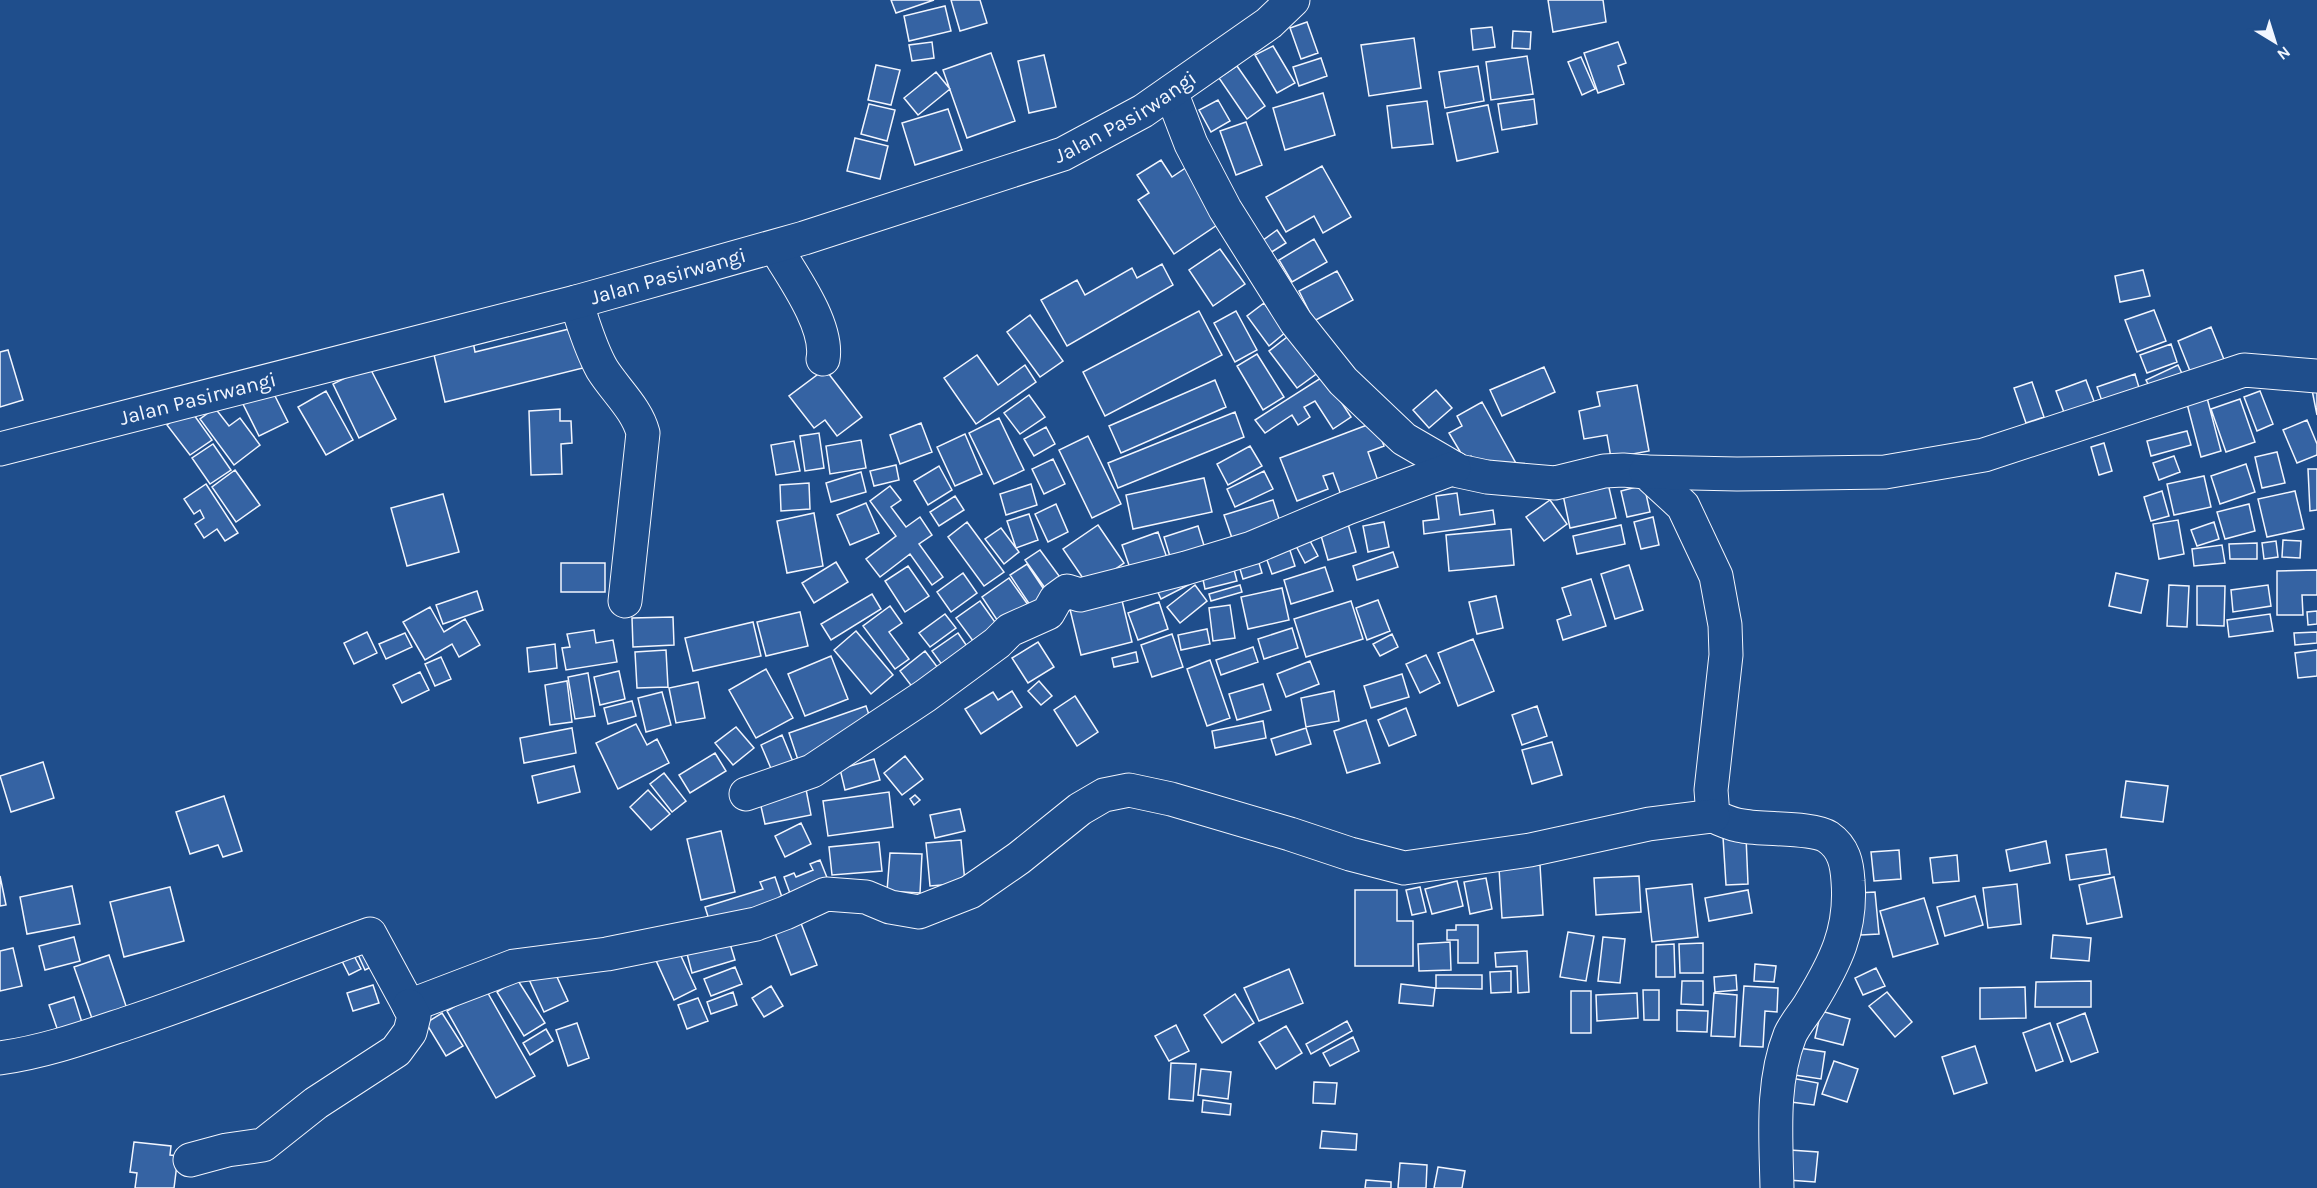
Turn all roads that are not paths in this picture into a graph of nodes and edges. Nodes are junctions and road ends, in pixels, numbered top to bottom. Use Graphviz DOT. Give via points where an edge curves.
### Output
graph roads {
  1 [pos="1293,0"];
  2 [pos="1171,92"];
  3 [pos="775,247"];
  4 [pos="576,302"];
  5 [pos="823,359"];
  6 [pos="2317,376"];
  7 [pos="0,449"];
  8 [pos="1454,468"];
  9 [pos="1646,472"];
  10 [pos="625,601"];
  11 [pos="746,794"];
  12 [pos="1713,816"];
  13 [pos="409,1006"];
  14 [pos="0,1058"];
  15 [pos="190,1160"];
  16 [pos="1777,1188"];
  1 -- 2 [label="street, Jalan Pasirwangi" via="1269,23"];
  2 -- 3 [label="street, Jalan Pasirwangi" via="1063,154"];
  2 -- 8 [label="street" via="1191,144 1225,209 1296,322 1343,381 1404,439"];
  3 -- 4 [label="street, Jalan Pasirwangi"];
  3 -- 5 [label="street" via="810,305 825,349"];
  4 -- 7 [label="street, Jalan Pasirwangi"];
  4 -- 10 [label="street" via="594,353 637,417 643,433"];
  6 -- 9 [label="street" via="2244,370 1984,455 1886,472"];
  8 -- 9 [label="street" via="1487,477 1555,483 1604,471"];
  8 -- 11 [label="street" via="1252,548 1080,595 1067,591 1056,599 1048,613 1010,630 926,696 812,771"];
  9 -- 12 [label="street" via="1683,506 1716,576 1726,655 1711,790"];
  12 -- 13 [label="street" via="1649,824 1530,850 1404,868 1129,790 1104,795 1080,809 970,892 919,912 890,907 866,897 826,894 756,924 607,954 514,966"];
  12 -- 16 [label="street" via="1743,826 1826,836 1838,844 1846,861 1850,899 1839,951 1791,1034 1777,1088"];
  13 -- 14 [label="street" via="370,934 168,1010 33,1053"];
  13 -- 15 [label="street" via="414,1016 410,1032 396,1050 316,1103 272,1139 263,1145"];
}
